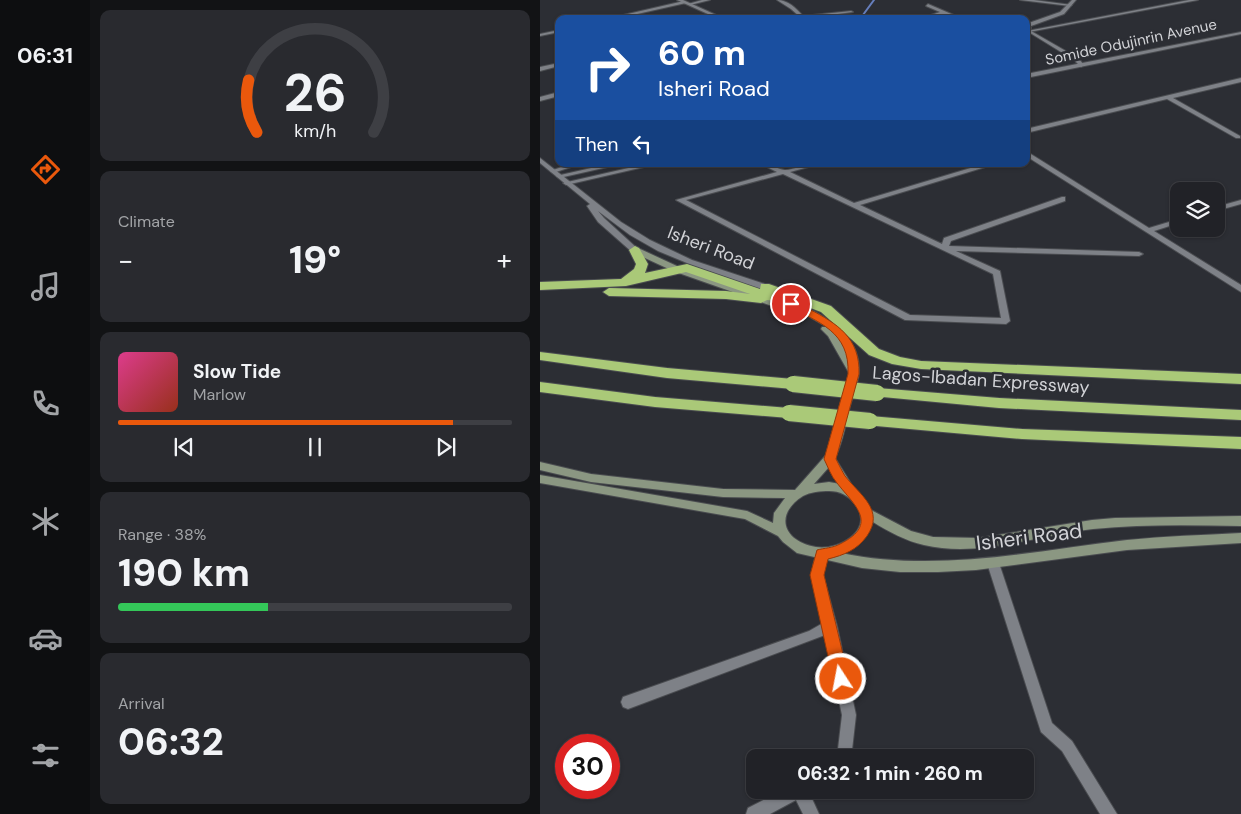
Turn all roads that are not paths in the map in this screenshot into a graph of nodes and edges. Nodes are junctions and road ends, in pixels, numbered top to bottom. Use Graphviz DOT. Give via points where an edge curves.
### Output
graph roads {
  1 [pos="708,0"];
  2 [pos="779,0"];
  3 [pos="1022,0"];
  4 [pos="1074,0"];
  5 [pos="1196,0"];
  6 [pos="682,1"];
  7 [pos="690,4"];
  8 [pos="928,5"];
  9 [pos="1070,5"];
  10 [pos="851,12"];
  11 [pos="945,12"];
  12 [pos="624,15"];
  13 [pos="715,15"];
  14 [pos="800,15"];
  15 [pos="822,15"];
  16 [pos="935,15"];
  17 [pos="952,15"];
  18 [pos="1030,26"];
  19 [pos="1030,27"];
  20 [pos="1030,28"];
  21 [pos="555,32"];
  22 [pos="1240,33"];
  23 [pos="540,35"];
  24 [pos="1076,59"];
  25 [pos="555,65"];
  26 [pos="1081,65"];
  27 [pos="1030,68"];
  28 [pos="540,69"];
  29 [pos="1030,75"];
  30 [pos="1241,81"];
  31 [pos="555,95"];
  32 [pos="1167,97"];
  33 [pos="540,99"];
  34 [pos="1030,130"];
  35 [pos="1238,137"];
  36 [pos="1030,156"];
  37 [pos="540,160"];
  38 [pos="567,167"];
  39 [pos="603,167"];
  40 [pos="624,167"];
  41 [pos="772,167"];
  42 [pos="803,167"];
  43 [pos="980,167"];
  44 [pos="553,171"];
  45 [pos="784,172"];
  46 [pos="559,176"];
  47 [pos="566,182"];
  48 [pos="586,199"];
  49 [pos="1062,199"];
  50 [pos="1241,202"];
  51 [pos="854,205"];
  52 [pos="1225,206"];
  53 [pos="1170,224"];
  54 [pos="1149,230"];
  55 [pos="944,248"];
  56 [pos="635,250"];
  57 [pos="1139,254"];
  58 [pos="676,269"];
  59 [pos="617,282"];
  60 [pos="540,286"];
  61 [pos="1241,288"];
  62 [pos="540,293"];
  63 [pos="764,293"];
  64 [pos="791,304"];
  65 [pos="540,356"];
  66 [pos="854,374"];
  67 [pos="1241,378"];
  68 [pos="540,387"];
  69 [pos="1241,415"];
  70 [pos="1241,443"];
  71 [pos="830,459"];
  72 [pos="540,466"];
  73 [pos="540,479"];
  74 [pos="850,492"];
  75 [pos="798,493"];
  76 [pos="867,513"];
  77 [pos="1241,521"];
  78 [pos="781,532"];
  79 [pos="1241,538"];
  80 [pos="822,554"];
  81 [pos="993,563"];
  82 [pos="830,626"];
  83 [pos="628,702"];
  84 [pos="845,749"];
  85 [pos="782,799"];
  86 [pos="804,799"];
  87 [pos="754,814"];
  88 [pos="811,814"];
  89 [pos="1109,814"];
  1 -- 7 [label="street"];
  2 -- 14 [label="street"];
  3 -- 9 [label="street"];
  4 -- 9 [label="street"];
  5 -- 19 [label="street"];
  6 -- 7 [label="street"];
  6 -- 12 [label="street"];
  7 -- 13 [label="street"];
  8 -- 11 [label="street"];
  9 -- 18 [label="street" via="1062,13"];
  10 -- 15 [label="street"];
  11 -- 16 [label="street"];
  11 -- 17 [label="street"];
  20 -- 24 [label="street"];
  21 -- 23 [label="street"];
  22 -- 24 [label="street" via="1230,31"];
  22 -- 26 [label="street, Somide Odujinrin Avenue"];
  24 -- 26 [label="street"];
  24 -- 27 [label="street"];
  25 -- 28 [label="street"];
  26 -- 29 [label="street, Somide Odujinrin Avenue"];
  30 -- 32 [label="street"];
  31 -- 33 [label="street"];
  32 -- 34 [label="street"];
  32 -- 35 [label="street"];
  36 -- 54 [label="street"];
  37 -- 44 [label="street, Isheri Road"];
  38 -- 44 [label="street"];
  39 -- 46 [label="street"];
  40 -- 47 [label="street"];
  41 -- 45 [label="street"];
  42 -- 45 [label="street"];
  43 -- 51 [label="street"];
  44 -- 46 [label="street, Isheri Road"];
  45 -- 51 [label="street"];
  45 -- 55 [label="street" via="680,200 908,318 1006,321 997,273"];
  46 -- 47 [label="street, Isheri Road"];
  47 -- 48 [label="street, Isheri Road"];
  48 -- 56 [label="street, Isheri Road" via="601,220"];
  48 -- 63 [label="street, Isheri Road" via="645,241"];
  49 -- 55 [label="street" via="947,240"];
  50 -- 52 [label="street"];
  51 -- 55 [label="street"];
  53 -- 54 [label="street"];
  54 -- 61 [label="street"];
  55 -- 57 [label="street"];
  56 -- 58 [label="main road, Isheri Road"];
  56 -- 59 [label="highway" via="642,264 640,272"];
  58 -- 59 [label="highway"];
  58 -- 63 [label="main road, Isheri Road"];
  58 -- 64 [label="highway" via="687,268"];
  59 -- 60 [label="highway"];
  62 -- 63 [label="highway"];
  63 -- 64 [label="main road, Isheri Road"];
  63 -- 66 [label="main road, Isheri Road" via="832,334"];
  63 -- 67 [label="highway" via="826,309 874,352 898,361 921,365"];
  64 -- 66 [label="main road, Isheri Road" via="824,320 842,335 852,351"];
  65 -- 69 [label="highway, Lagos-Ibadan Expressway, bridge" via="667,373 876,393 999,403"];
  66 -- 71 [label="main road, Isheri Road"];
  68 -- 70 [label="highway, bridge" via="655,402 1022,434"];
  71 -- 74 [label="main road, Isheri Road"];
  71 -- 75 [label="main road, Isheri Road"];
  72 -- 75 [label="main road" via="591,478 723,493"];
  73 -- 78 [label="main road" via="747,514"];
  74 -- 75 [label="main road" via="835,486 817,486"];
  74 -- 76 [label="main road, Isheri Road" via="861,501"];
  75 -- 78 [label="main road, Isheri Road" via="784,505 779,518"];
  76 -- 77 [label="main road, Isheri Road" via="897,531 932,542 968,544 1113,523"];
  76 -- 80 [label="main road, Isheri Road" via="866,528 856,541 841,551"];
  78 -- 80 [label="main road, Isheri Road" via="796,548"];
  79 -- 81 [label="main road, Isheri Road" via="1129,545"];
  80 -- 81 [label="main road, Isheri Road" via="849,562 914,568"];
  80 -- 82 [label="street" via="817,575"];
  81 -- 89 [label="street" via="1046,727 1067,746"];
  82 -- 83 [label="street"];
  82 -- 84 [label="street" via="848,715"];
  85 -- 87 [label="street"];
  86 -- 88 [label="street"];
}
